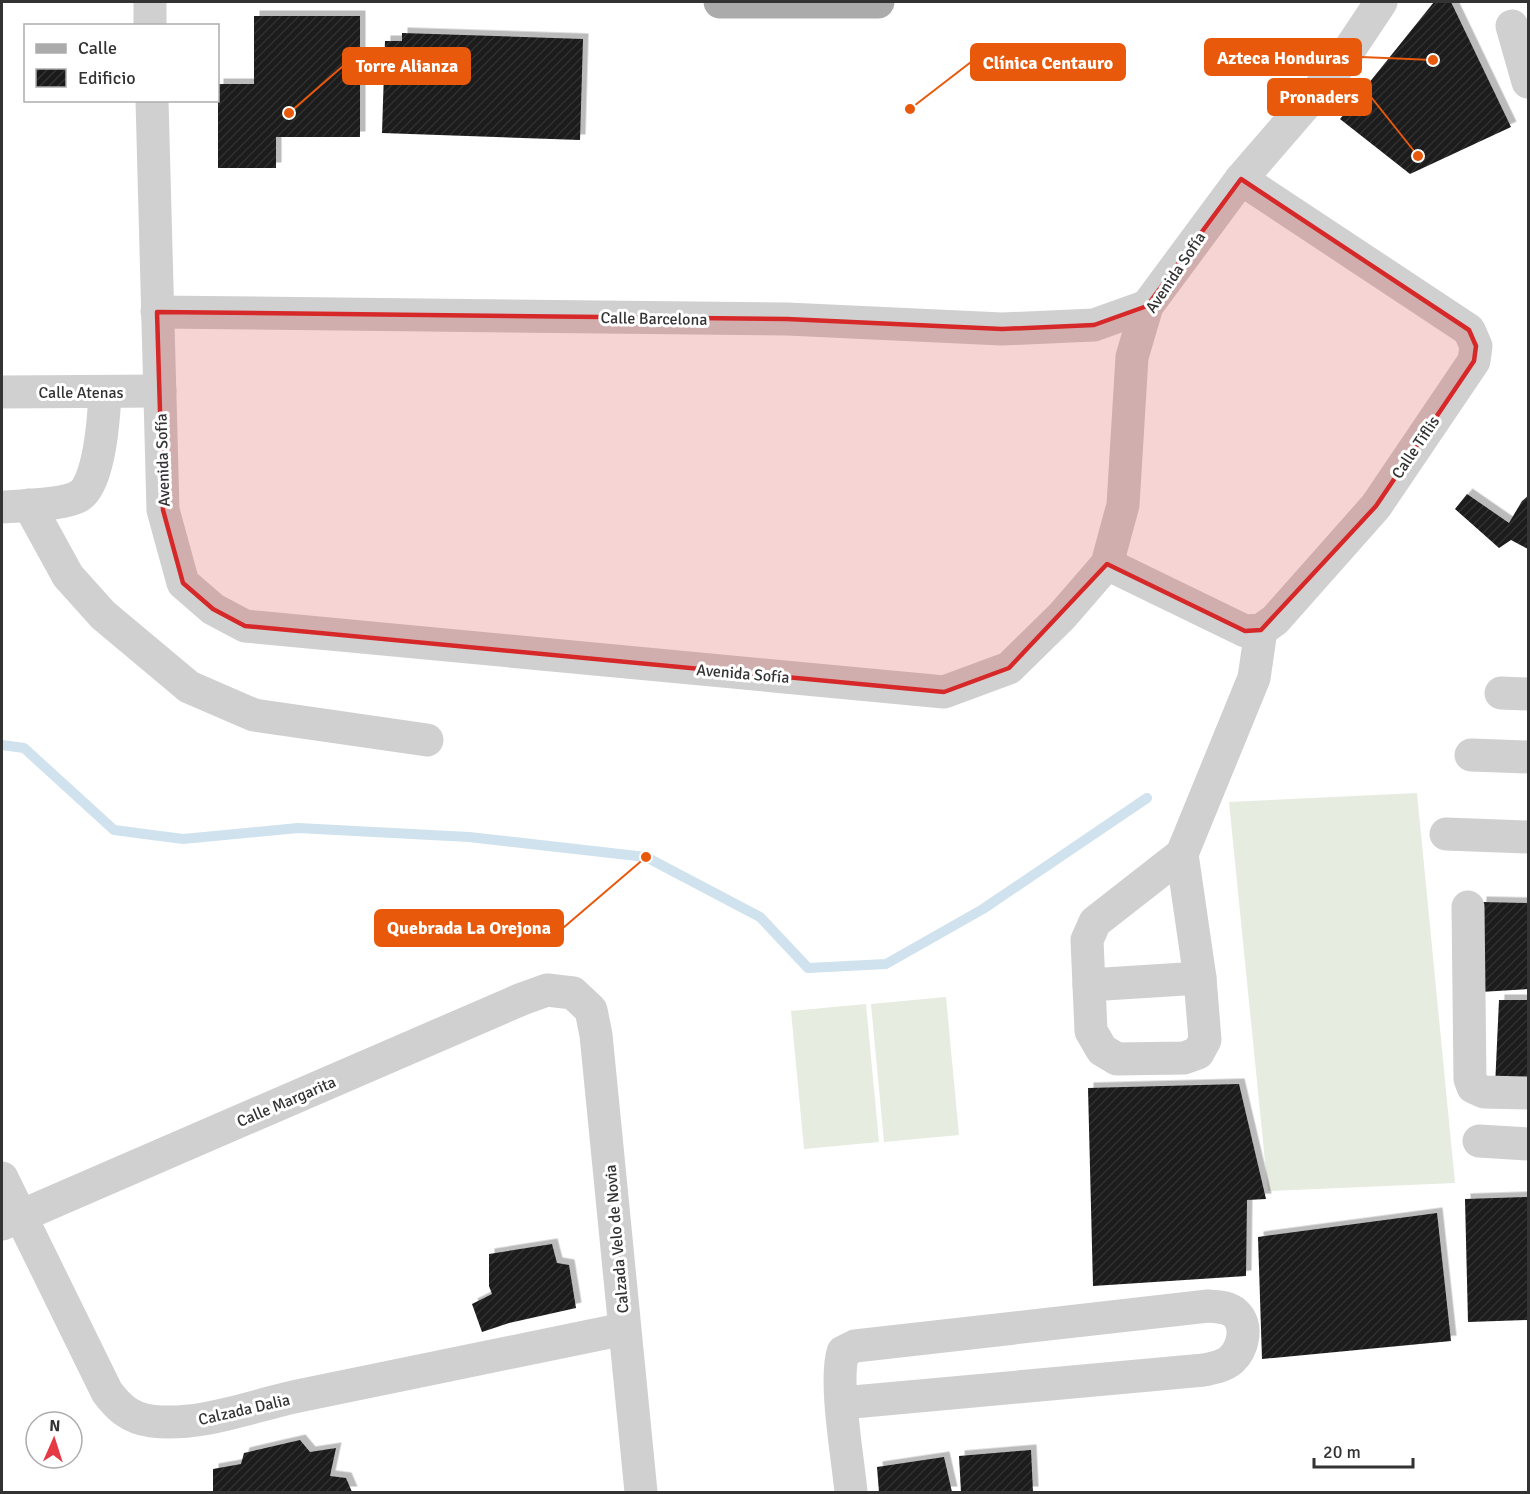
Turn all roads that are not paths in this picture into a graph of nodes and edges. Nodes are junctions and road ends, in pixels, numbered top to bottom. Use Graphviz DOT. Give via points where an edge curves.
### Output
graph roads {
  1 [pos="150,2"];
  2 [pos="720,2"];
  3 [pos="878,2"];
  4 [pos="1381,2"];
  5 [pos="150,24"];
  6 [pos="1512,26"];
  7 [pos="1528,82"];
  8 [pos="152,102"];
  9 [pos="1241,179"];
  10 [pos="1147,306"];
  11 [pos="158,312"];
  12 [pos="160,391"];
  13 [pos="2,392"];
  14 [pos="105,392"];
  15 [pos="15,506"];
  16 [pos="1107,564"];
  17 [pos="1261,630"];
  18 [pos="427,740"];
  19 [pos="1471,755"];
  20 [pos="1528,757"];
  21 [pos="1446,834"];
  22 [pos="1528,837"];
  23 [pos="1182,854"];
  24 [pos="1468,907"];
  25 [pos="1200,978"];
  26 [pos="1089,985"];
  27 [pos="573,993"];
  28 [pos="1528,1093"];
  29 [pos="1479,1141"];
  30 [pos="1528,1144"];
  31 [pos="2,1178"];
  32 [pos="10,1219"];
  33 [pos="624,1329"];
  34 [pos="842,1403"];
  35 [pos="641,1492"];
  36 [pos="851,1492"];
  1 -- 5 [label="street"];
  2 -- 3 [label="main road"];
  4 -- 9 [label="street, Avenida Sofía" via="1337,68"];
  6 -- 7 [label="street"];
  8 -- 11 [label="street, Avenida Sofía"];
  9 -- 10 [label="street, Avenida Sofía"];
  9 -- 17 [label="street, Calle Tiflis" via="1469,330 1476,346 1474,361 1376,506 1275,620"];
  10 -- 11 [label="street, Calle Barcelona" via="1094,325 1002,329 787,319"];
  10 -- 16 [label="street, Avenida Sofía" via="1132,357 1123,505"];
  11 -- 12 [label="street, Avenida Sofía"];
  12 -- 14 [label="street, Calle Atenas"];
  12 -- 16 [label="street, Avenida Sofía" via="163,510 183,583 213,609 245,626 944,692 1009,668"];
  13 -- 14 [label="street, Calle Atenas"];
  14 -- 15 [label="street" via="103,433 89,486 69,501"];
  15 -- 18 [label="street" via="103,615 189,687 254,715"];
  16 -- 17 [label="street" via="1245,631"];
  17 -- 23 [label="street" via="1254,678"];
  19 -- 20 [label="street"];
  21 -- 22 [label="street"];
  23 -- 25 [label="street"];
  23 -- 26 [label="street" via="1095,922 1087,940"];
  24 -- 28 [label="street" via="1470,1080 1473,1087 1484,1092"];
  25 -- 26 [label="street"];
  25 -- 26 [label="street" via="1205,1040 1198,1053 1184,1058 1117,1059 1102,1050 1091,1031"];
  27 -- 32 [label="street, Calle Margarita" via="547,990 522,999"];
  27 -- 33 [label="street, Calzada Velo de Novia" via="591,1010 596,1035"];
  29 -- 30 [label="street"];
  31 -- 32 [label="street, Calzada Dalia"];
  32 -- 33 [label="street, Calzada Dalia" via="107,1392 130,1416 151,1421 194,1421"];
  33 -- 35 [label="street, Calzada Velo de Novia"];
  34 -- 34 [label="street" via="1204,1370 1229,1362 1238,1352 1242,1343 1241,1322 1236,1313 1208,1306 855,1346 843,1352 840,1363"];
  34 -- 36 [label="street"];
}
